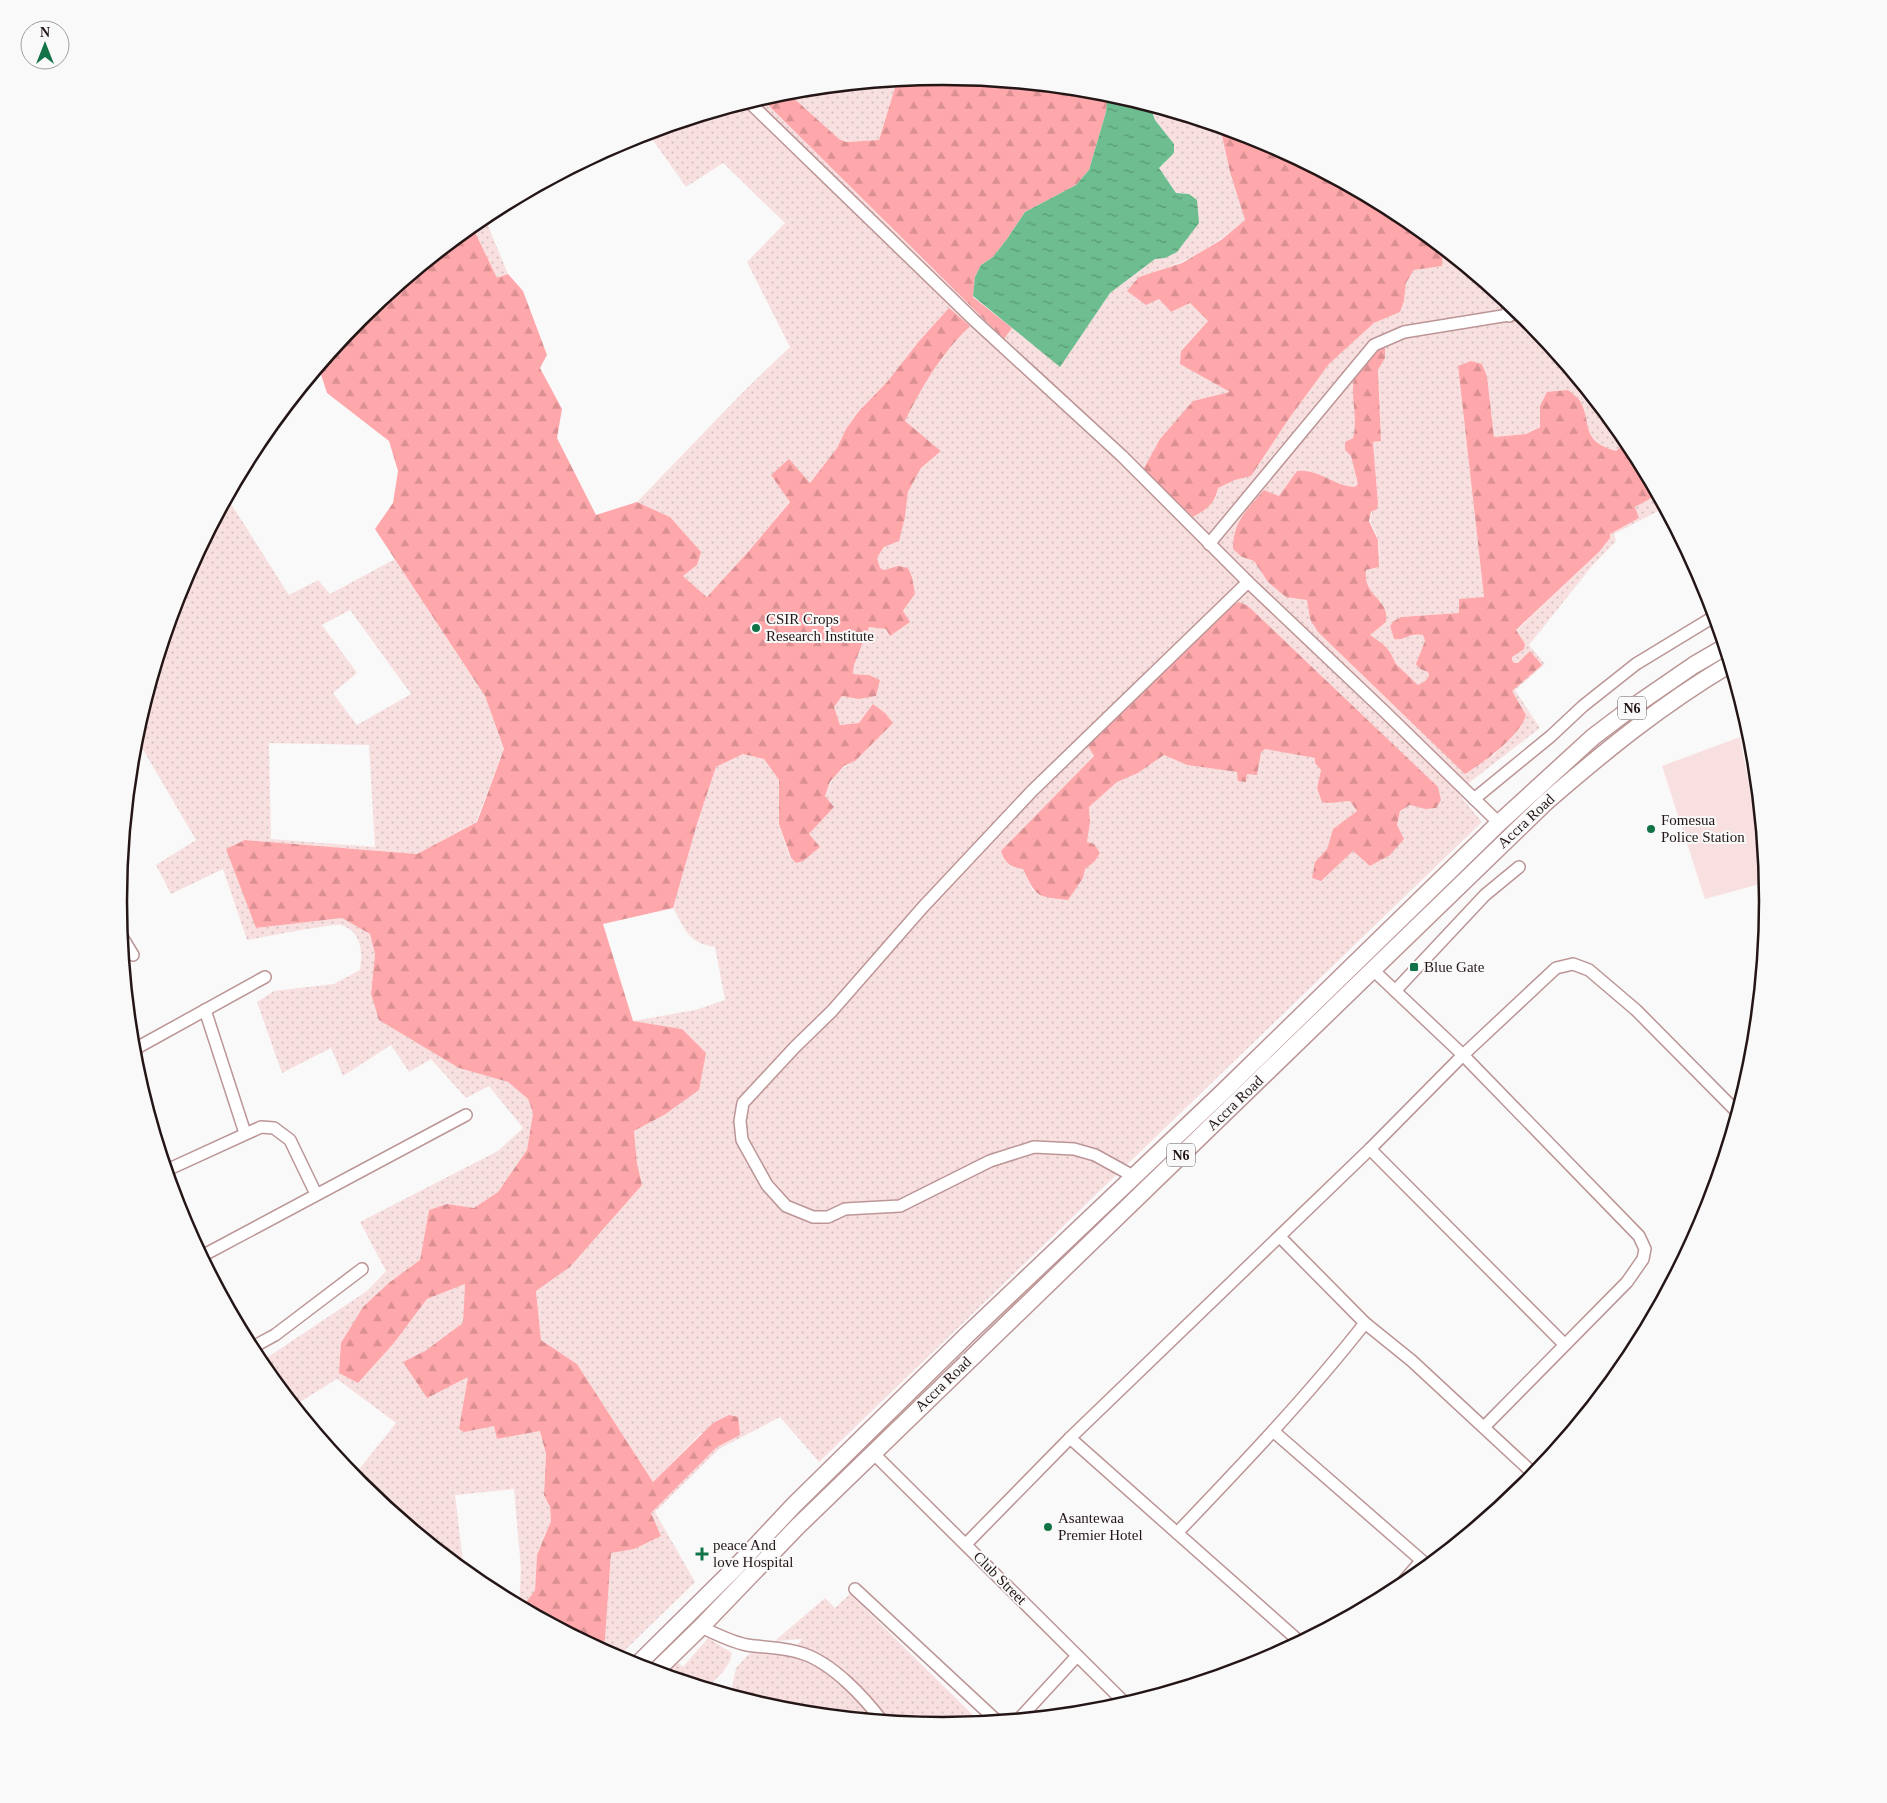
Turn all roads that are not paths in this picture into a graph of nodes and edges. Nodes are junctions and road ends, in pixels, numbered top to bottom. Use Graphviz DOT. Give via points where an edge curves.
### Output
graph roads {
  1 [pos="755,108"];
  2 [pos="1508,312"];
  3 [pos="1509,316"];
  4 [pos="1209,544"];
  5 [pos="1248,582"];
  6 [pos="1710,619"];
  7 [pos="1720,650"];
  8 [pos="1725,667"];
  9 [pos="1474,799"];
  10 [pos="1499,823"];
  11 [pos="1519,867"];
  12 [pos="129,948"];
  13 [pos="133,955"];
  14 [pos="1372,969"];
  15 [pos="265,977"];
  16 [pos="1395,991"];
  17 [pos="205,1010"];
  18 [pos="140,1046"];
  19 [pos="1463,1055"];
  20 [pos="1733,1108"];
  21 [pos="466,1115"];
  22 [pos="245,1133"];
  23 [pos="1370,1149"];
  24 [pos="171,1168"];
  25 [pos="1133,1176"];
  26 [pos="316,1194"];
  27 [pos="1280,1237"];
  28 [pos="207,1253"];
  29 [pos="362,1269"];
  30 [pos="1365,1323"];
  31 [pos="258,1344"];
  32 [pos="1564,1344"];
  33 [pos="1484,1427"];
  34 [pos="1273,1431"];
  35 [pos="1070,1438"];
  36 [pos="873,1453"];
  37 [pos="1529,1470"];
  38 [pos="1178,1533"];
  39 [pos="966,1544"];
  40 [pos="1423,1562"];
  41 [pos="855,1589"];
  42 [pos="701,1627"];
  43 [pos="1296,1638"];
  44 [pos="1077,1656"];
  45 [pos="642,1660"];
  46 [pos="660,1667"];
  47 [pos="1120,1698"];
  48 [pos="1024,1713"];
  49 [pos="876,1715"];
  50 [pos="991,1716"];
  1 -- 4 [label="street" via="974,320 1122,456"];
  2 -- 3 [label="street"];
  3 -- 4 [label="street" via="1404,332 1374,345"];
  4 -- 5 [label="street"];
  5 -- 9 [label="street"];
  5 -- 25 [label="street" via="1032,791 923,907 832,1011 743,1103 742,1140 767,1186 786,1206 813,1217 828,1217 845,1209 900,1206 990,1161 1034,1147 1074,1149 1095,1155"];
  6 -- 9 [label="street" via="1636,664"];
  7 -- 10 [label="highway, Accra Road / N6" via="1630,709"];
  8 -- 14 [label="highway, Accra Road / N6" via="1671,701 1598,756"];
  9 -- 10 [label="street"];
  10 -- 25 [label="highway, Accra Road / N6"];
  11 -- 16 [label="street" via="1485,896"];
  12 -- 13 [label="street"];
  14 -- 16 [label="street"];
  14 -- 36 [label="highway, Accra Road / N6"];
  15 -- 17 [label="street"];
  16 -- 19 [label="street"];
  17 -- 18 [label="street"];
  17 -- 22 [label="street"];
  19 -- 20 [label="street" via="1556,968 1573,964 1589,970 1636,1010"];
  19 -- 23 [label="street"];
  19 -- 32 [label="street" via="1639,1236 1645,1249 1643,1259 1627,1282"];
  21 -- 26 [label="street"];
  22 -- 24 [label="street"];
  22 -- 26 [label="street" via="261,1127 274,1128 284,1134"];
  23 -- 27 [label="street"];
  23 -- 32 [label="street"];
  25 -- 45 [label="highway, Accra Road / N6" via="794,1505"];
  26 -- 28 [label="street"];
  27 -- 30 [label="street"];
  27 -- 35 [label="street"];
  29 -- 31 [label="street"];
  30 -- 33 [label="street"];
  30 -- 34 [label="street"];
  32 -- 33 [label="street"];
  33 -- 37 [label="street"];
  34 -- 38 [label="street"];
  34 -- 40 [label="street"];
  35 -- 38 [label="street"];
  35 -- 39 [label="street"];
  36 -- 39 [label="street, Club Street"];
  36 -- 42 [label="highway, Accra Road / N6" via="797,1526"];
  38 -- 43 [label="street"];
  39 -- 44 [label="street, Club Street"];
  41 -- 50 [label="street"];
  42 -- 46 [label="highway, Accra Road / N6"];
  42 -- 49 [label="street" via="727,1640 786,1649 824,1662"];
  44 -- 47 [label="street, Club Street"];
  44 -- 48 [label="street"];
}
